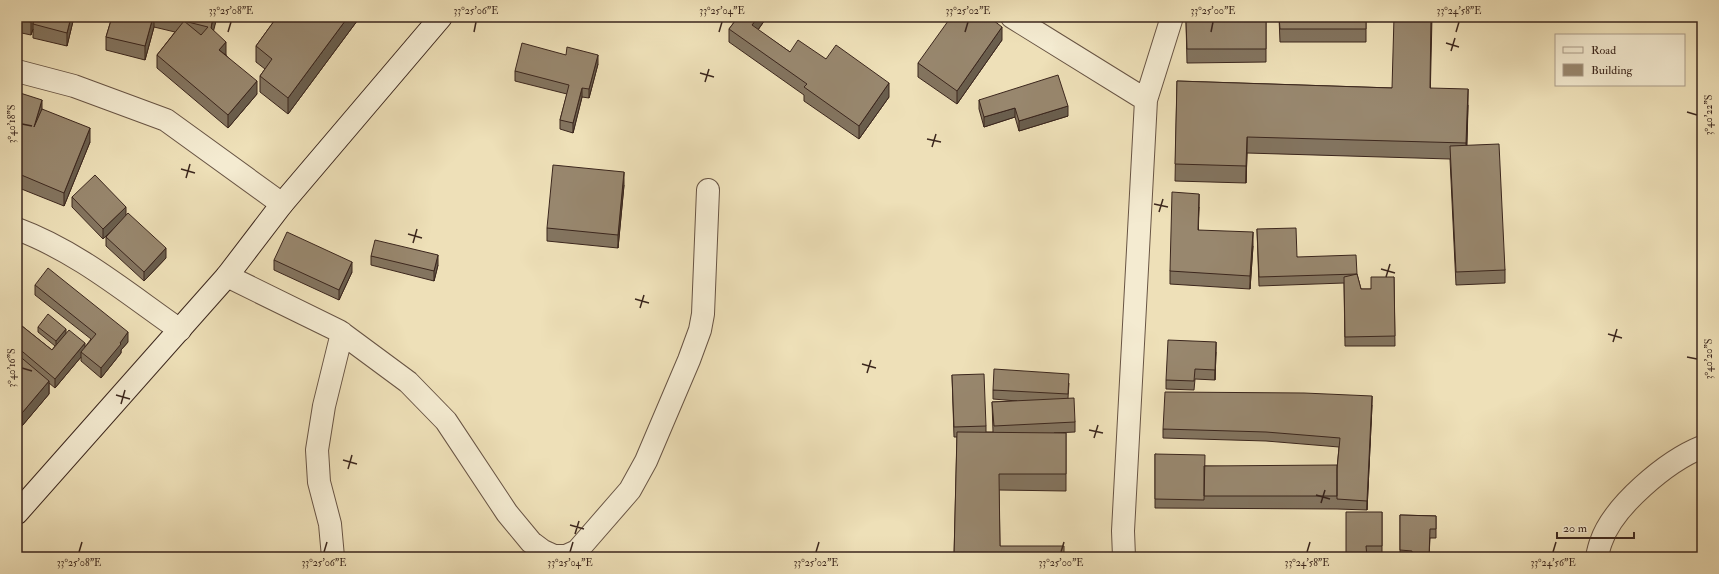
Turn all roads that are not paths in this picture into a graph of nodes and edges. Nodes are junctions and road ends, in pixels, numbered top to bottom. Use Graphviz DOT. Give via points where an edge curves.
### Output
graph roads {
  1 [pos="441,17"];
  2 [pos="1012,17"];
  3 [pos="1172,17"];
  4 [pos="17,71"];
  5 [pos="1146,100"];
  6 [pos="708,190"];
  7 [pos="282,204"];
  8 [pos="17,229"];
  9 [pos="227,276"];
  10 [pos="180,330"];
  11 [pos="342,333"];
  12 [pos="1702,447"];
  13 [pos="17,513"];
  14 [pos="333,557"];
  15 [pos="1124,557"];
  16 [pos="1597,557"];
  1 -- 7 [label="street"];
  2 -- 5 [label="street"];
  3 -- 5 [label="street"];
  4 -- 7 [label="street" via="74,86 166,120"];
  5 -- 15 [label="street" via="1123,531"];
  6 -- 11 [label="street" via="703,314 689,360 646,461 630,490 577,551 566,556 554,556 532,542 507,513 446,421 408,382"];
  7 -- 9 [label="street"];
  8 -- 10 [label="street" via="37,236 80,261"];
  9 -- 10 [label="street"];
  9 -- 11 [label="street"];
  10 -- 13 [label="street"];
  11 -- 14 [label="street" via="324,406 317,450 319,482 330,524"];
  12 -- 16 [label="street" via="1668,466 1629,499 1601,541"];
}
